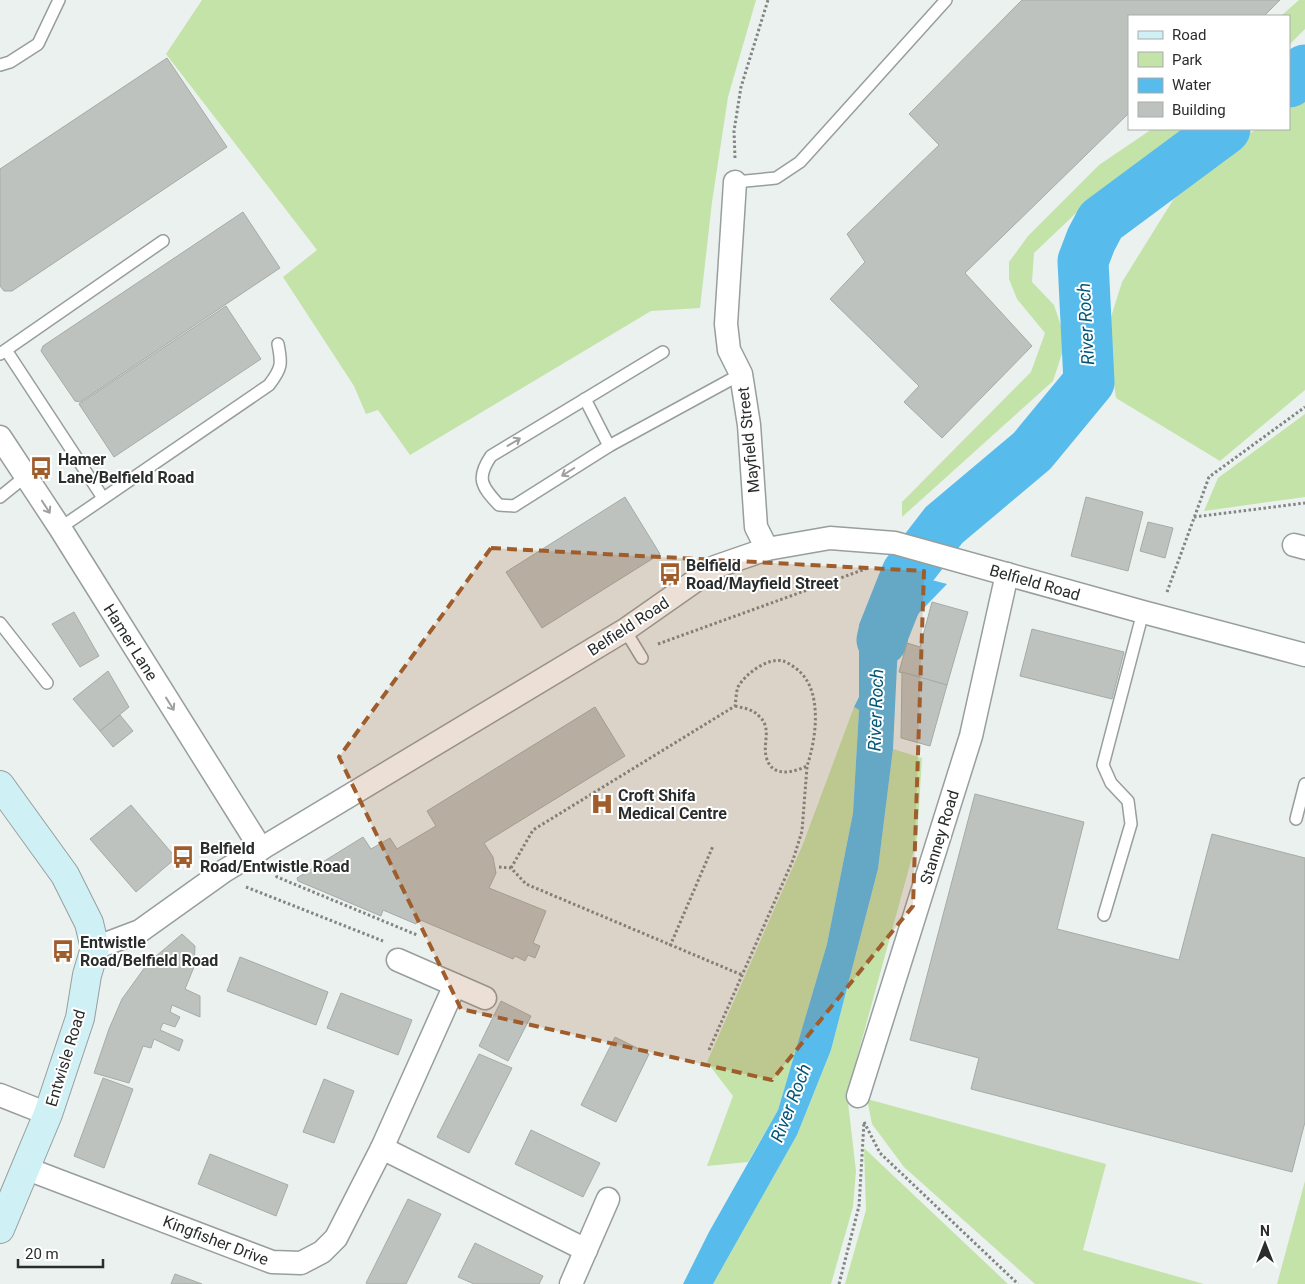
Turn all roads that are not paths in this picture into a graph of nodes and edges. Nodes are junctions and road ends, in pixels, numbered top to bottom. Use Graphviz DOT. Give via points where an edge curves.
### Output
graph roads {
  1 [pos="58,0"];
  2 [pos="946,0"];
  3 [pos="0,64"];
  4 [pos="735,182"];
  5 [pos="163,241"];
  6 [pos="278,344"];
  7 [pos="3,352"];
  8 [pos="663,352"];
  9 [pos="741,374"];
  10 [pos="585,399"];
  11 [pos="0,437"];
  12 [pos="609,446"];
  13 [pos="26,476"];
  14 [pos="0,497"];
  15 [pos="103,498"];
  16 [pos="60,528"];
  17 [pos="767,549"];
  18 [pos="1008,574"];
  19 [pos="1151,614"];
  20 [pos="0,624"];
  21 [pos="625,630"];
  22 [pos="640,655"];
  23 [pos="1305,655"];
  24 [pos="47,683"];
  25 [pos="1305,784"];
  26 [pos="3,795"];
  27 [pos="1296,820"];
  28 [pos="261,849"];
  29 [pos="1104,915"];
  30 [pos="95,948"];
  31 [pos="398,960"];
  32 [pos="456,985"];
  33 [pos="485,998"];
  34 [pos="0,1095"];
  35 [pos="858,1096"];
  36 [pos="48,1114"];
  37 [pos="382,1148"];
  38 [pos="25,1168"];
  39 [pos="608,1199"];
  40 [pos="0,1229"];
  41 [pos="586,1250"];
  42 [pos="571,1284"];
  1 -- 3 [label="lane" via="38,44 10,62"];
  2 -- 4 [label="lane" via="800,162 776,178"];
  4 -- 9 [label="street, Mayfield Street" via="726,324 729,350"];
  5 -- 7 [label="lane"];
  6 -- 15 [label="lane" via="282,362 269,385"];
  7 -- 15 [label="lane"];
  8 -- 10 [label="lane"];
  9 -- 12 [label="lane"];
  9 -- 17 [label="street, Mayfield Street" via="749,425 756,527"];
  10 -- 12 [label="lane"];
  12 -- 10 [label="lane, one-way" via="514,506 499,504 490,496 482,480 482,469 490,456"];
  11 -- 13 [label="street, Hamer Lane"];
  13 -- 14 [label="lane"];
  13 -- 16 [label="street, Hamer Lane, one-way"];
  15 -- 16 [label="lane"];
  16 -- 28 [label="street, Hamer Lane, one-way"];
  17 -- 18 [label="street, Belfield Road" via="830,538 895,543"];
  17 -- 21 [label="street, Belfield Road" via="715,567"];
  18 -- 19 [label="street, Belfield Road"];
  18 -- 35 [label="street, Stanney Road" via="971,736"];
  19 -- 23 [label="street, Belfield Road"];
  19 -- 29 [label="lane" via="1103,765 1111,783 1128,801 1130,824"];
  20 -- 24 [label="lane"];
  21 -- 22 [label="lane"];
  21 -- 28 [label="street, Belfield Road"];
  25 -- 27 [label="lane"];
  26 -- 30 [label="main road" via="65,875 89,923"];
  28 -- 30 [label="street, Belfield Road" via="224,871 140,931"];
  30 -- 36 [label="main road, Entwisle Road" via="80,1018"];
  31 -- 32 [label="street"];
  32 -- 33 [label="street"];
  32 -- 37 [label="street, Kingfisher Drive"];
  34 -- 36 [label="street"];
  36 -- 38 [label="main road, Entwisle Road"];
  37 -- 38 [label="street, Kingfisher Drive" via="336,1238 322,1252 301,1263 272,1262"];
  37 -- 41 [label="street"];
  38 -- 40 [label="main road, Entwisle Road"];
  39 -- 41 [label="street"];
  41 -- 42 [label="street"];
}
